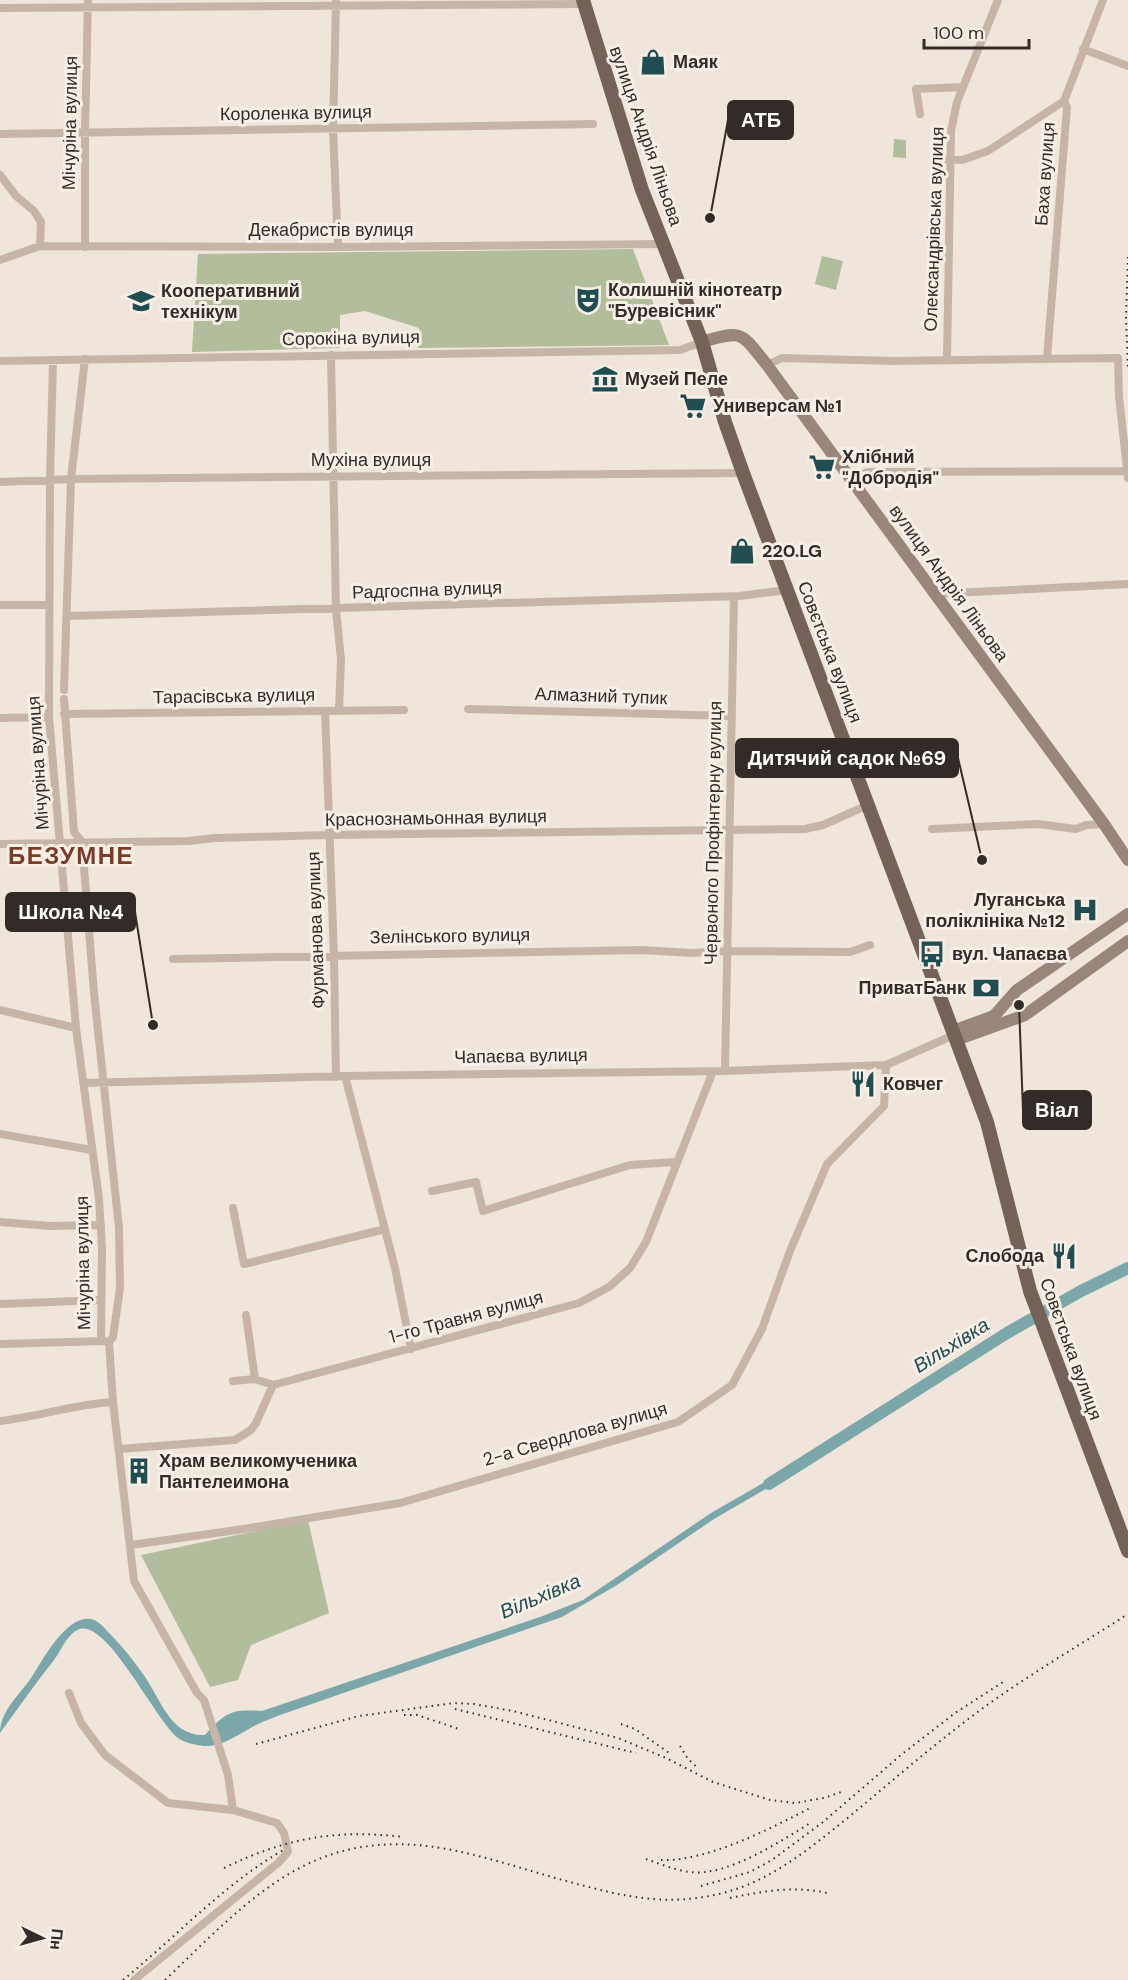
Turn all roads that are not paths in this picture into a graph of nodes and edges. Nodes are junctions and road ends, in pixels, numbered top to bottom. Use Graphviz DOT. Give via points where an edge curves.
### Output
graph roads {
  1 [pos="998,0"];
  2 [pos="1103,0"];
  3 [pos="583,2"];
  4 [pos="335,3"];
  5 [pos="88,4"];
  6 [pos="0,8"];
  7 [pos="1083,49"];
  8 [pos="1128,66"];
  9 [pos="963,87"];
  10 [pos="1064,101"];
  11 [pos="920,114"];
  12 [pos="593,124"];
  13 [pos="333,129"];
  14 [pos="85,133"];
  15 [pos="0,134"];
  16 [pos="947,159"];
  17 [pos="0,175"];
  18 [pos="664,244"];
  19 [pos="40,246"];
  20 [pos="85,247"];
  21 [pos="338,248"];
  22 [pos="0,260"];
  23 [pos="702,342"];
  24 [pos="331,355"];
  25 [pos="1047,358"];
  26 [pos="85,359"];
  27 [pos="53,360"];
  28 [pos="947,360"];
  29 [pos="0,361"];
  30 [pos="768,365"];
  31 [pos="743,473"];
  32 [pos="1127,475"];
  33 [pos="334,477"];
  34 [pos="848,477"];
  35 [pos="71,479"];
  36 [pos="50,480"];
  37 [pos="0,482"];
  38 [pos="1128,584"];
  39 [pos="787,590"];
  40 [pos="934,594"];
  41 [pos="734,596"];
  42 [pos="0,605"];
  43 [pos="49,605"];
  44 [pos="336,609"];
  45 [pos="68,616"];
  46 [pos="468,709"];
  47 [pos="404,710"];
  48 [pos="325,711"];
  49 [pos="339,711"];
  50 [pos="64,714"];
  51 [pos="732,716"];
  52 [pos="49,717"];
  53 [pos="0,718"];
  54 [pos="868,805"];
  55 [pos="1104,824"];
  56 [pos="932,829"];
  57 [pos="731,831"];
  58 [pos="329,835"];
  59 [pos="82,842"];
  60 [pos="0,844"];
  61 [pos="60,844"];
  62 [pos="1128,860"];
  63 [pos="1128,914"];
  64 [pos="1128,941"];
  65 [pos="870,945"];
  66 [pos="727,951"];
  67 [pos="334,957"];
  68 [pos="173,958"];
  69 [pos="0,1010"];
  70 [pos="76,1028"];
  71 [pos="954,1036"];
  72 [pos="886,1065"];
  73 [pos="713,1071"];
  74 [pos="725,1071"];
  75 [pos="345,1076"];
  76 [pos="336,1077"];
  77 [pos="102,1081"];
  78 [pos="83,1083"];
  79 [pos="0,1134"];
  80 [pos="92,1150"];
  81 [pos="676,1162"];
  82 [pos="432,1191"];
  83 [pos="233,1208"];
  84 [pos="0,1222"];
  85 [pos="101,1225"];
  86 [pos="385,1229"];
  87 [pos="101,1300"];
  88 [pos="0,1304"];
  89 [pos="246,1316"];
  90 [pos="105,1341"];
  91 [pos="0,1344"];
  92 [pos="411,1349"];
  93 [pos="255,1379"];
  94 [pos="233,1381"];
  95 [pos="273,1385"];
  96 [pos="113,1402"];
  97 [pos="0,1421"];
  98 [pos="119,1449"];
  99 [pos="131,1545"];
  100 [pos="1128,1551"];
  101 [pos="69,1693"];
  102 [pos="233,1810"];
  103 [pos="134,1980"];
  1 -- 9 [label="street, Олександрівська вулиця"];
  2 -- 7 [label="street, Баха вулиця"];
  3 -- 4 [label="street"];
  3 -- 18 [label="main road, вулиця Андрія Ліньова" via="642,190"];
  4 -- 5 [label="street"];
  4 -- 13 [label="street"];
  5 -- 6 [label="street"];
  5 -- 14 [label="street, Мічуріна вулиця"];
  7 -- 8 [label="street"];
  7 -- 10 [label="street, Баха вулиця"];
  9 -- 11 [label="street" via="916,89"];
  9 -- 16 [label="street, Олександрівська вулиця"];
  10 -- 16 [label="street" via="988,151 962,160"];
  10 -- 25 [label="street, Баха вулиця" via="1067,107"];
  12 -- 13 [label="street, Короленка вулиця"];
  13 -- 14 [label="street, Короленка вулиця"];
  13 -- 21 [label="street"];
  14 -- 15 [label="street, Короленка вулиця"];
  14 -- 20 [label="street, Мічуріна вулиця"];
  16 -- 28 [label="street, Олександрівська вулиця"];
  17 -- 19 [label="street" via="41,222"];
  18 -- 21 [label="street, Декабристів вулиця"];
  18 -- 23 [label="main road, вулиця Андрія Ліньова"];
  19 -- 20 [label="street, Декабристів вулиця"];
  19 -- 22 [label="street, Декабристів вулиця"];
  20 -- 21 [label="street, Декабристів вулиця"];
  23 -- 24 [label="street, Сорокіна вулиця" via="680,350"];
  23 -- 30 [label="street, вулиця Андрія Ліньова" via="735,334 746,339"];
  23 -- 31 [label="main road, Совєтська вулиця"];
  24 -- 26 [label="street, Сорокіна вулиця"];
  24 -- 33 [label="street"];
  25 -- 28 [label="street"];
  25 -- 32 [label="street" via="1118,358"];
  26 -- 27 [label="street, Сорокіна вулиця"];
  26 -- 35 [label="street, Мічуріна вулиця"];
  27 -- 29 [label="street, Сорокіна вулиця"];
  27 -- 36 [label="street, Мічуріна вулиця"];
  28 -- 30 [label="street" via="782,358"];
  30 -- 34 [label="street, вулиця Андрія Ліньова"];
  31 -- 33 [label="street, Мухіна вулиця"];
  31 -- 39 [label="main road, Совєтська вулиця"];
  32 -- 34 [label="street" via="868,472"];
  33 -- 35 [label="street, Мухіна вулиця"];
  33 -- 44 [label="street"];
  34 -- 40 [label="street, вулиця Андрія Ліньова"];
  35 -- 36 [label="street, Мухіна вулиця"];
  35 -- 45 [label="street, Мічуріна вулиця"];
  36 -- 37 [label="street, Мухіна вулиця"];
  36 -- 43 [label="street, Мічуріна вулиця"];
  38 -- 40 [label="street"];
  39 -- 41 [label="street, Радгоспна вулиця"];
  39 -- 54 [label="main road, Совєтська вулиця"];
  40 -- 55 [label="street, вулиця Андрія Ліньова"];
  41 -- 44 [label="street, Радгоспна вулиця"];
  41 -- 51 [label="street, Червоного Профінтерну вулиця"];
  42 -- 43 [label="street"];
  43 -- 52 [label="street, Мічуріна вулиця"];
  44 -- 45 [label="street, Радгоспна вулиця"];
  44 -- 49 [label="street" via="341,660"];
  45 -- 50 [label="street, Мічуріна вулиця"];
  46 -- 51 [label="street, Алмазний тупик"];
  47 -- 49 [label="street, Тарасівська вулиця"];
  48 -- 49 [label="street, Тарасівська вулиця"];
  48 -- 50 [label="street, Тарасівська вулиця"];
  48 -- 58 [label="street, Фурманова вулиця"];
  50 -- 59 [label="street, Мічуріна вулиця" via="74,832"];
  51 -- 57 [label="street, Червоного Профінтерну вулиця"];
  52 -- 53 [label="street"];
  52 -- 61 [label="street, Мічуріна вулиця"];
  54 -- 57 [label="street, Краснознамьонная вулиця" via="805,829"];
  54 -- 71 [label="main road, Совєтська вулиця"];
  55 -- 56 [label="street" via="1076,829 1038,824"];
  55 -- 62 [label="street, вулиця Андрія Ліньова"];
  57 -- 58 [label="street, Краснознамьонная вулиця"];
  57 -- 66 [label="street, Червоного Профінтерну вулиця"];
  58 -- 59 [label="street, Краснознамьонная вулиця"];
  58 -- 67 [label="street, Фурманова вулиця"];
  59 -- 61 [label="street, Краснознамьонная вулиця"];
  59 -- 77 [label="street, Мічуріна вулиця"];
  60 -- 61 [label="street, Краснознамьонная вулиця"];
  61 -- 70 [label="street, Мічуріна вулиця"];
  63 -- 71 [label="street, Чапаєва вулиця" via="1017,990 994,1016"];
  64 -- 71 [label="street, Чапаєва вулиця" via="1025,1015"];
  65 -- 66 [label="street, Зелінського вулиця" via="850,952"];
  66 -- 67 [label="street, Зелінського вулиця"];
  66 -- 74 [label="street, Червоного Профінтерну вулиця"];
  67 -- 68 [label="street, Зелінського вулиця"];
  67 -- 76 [label="street, Фурманова вулиця"];
  69 -- 70 [label="street"];
  70 -- 78 [label="street, Мічуріна вулиця"];
  71 -- 72 [label="street, Чапаєва вулиця"];
  71 -- 100 [label="main road, Совєтська вулиця" via="987,1122 1029,1292"];
  72 -- 74 [label="street, Чапаєва вулиця"];
  72 -- 99 [label="street, 2-а Свердлова вулиця" via="884,1106 827,1164 762,1329 732,1384 678,1422 400,1503"];
  73 -- 74 [label="street, Чапаєва вулиця"];
  73 -- 75 [label="street, Чапаєва вулиця"];
  73 -- 81 [label="street, 1-го Травня вулиця"];
  75 -- 76 [label="street, Чапаєва вулиця"];
  75 -- 86 [label="street"];
  76 -- 77 [label="street, Чапаєва вулиця"];
  77 -- 78 [label="street, Чапаєва вулиця"];
  77 -- 90 [label="street, Мічуріна вулиця" via="119,1228 120,1288 113,1337"];
  78 -- 80 [label="street, Мічуріна вулиця"];
  79 -- 80 [label="street"];
  80 -- 85 [label="street, Мічуріна вулиця"];
  81 -- 82 [label="street" via="630,1165 483,1211 476,1182"];
  81 -- 92 [label="street, 1-го Травня вулиця" via="646,1242 630,1268 609,1287 579,1303"];
  83 -- 86 [label="street" via="244,1264"];
  84 -- 85 [label="street"];
  85 -- 87 [label="street, Мічуріна вулиця"];
  86 -- 92 [label="street"];
  87 -- 88 [label="street"];
  87 -- 90 [label="street, Мічуріна вулиця"];
  89 -- 93 [label="street"];
  90 -- 91 [label="street"];
  90 -- 96 [label="street, Мічуріна вулиця"];
  92 -- 95 [label="street, 1-го Травня вулиця"];
  93 -- 94 [label="street"];
  93 -- 95 [label="street"];
  95 -- 98 [label="street" via="256,1423 236,1440"];
  96 -- 97 [label="street"];
  96 -- 98 [label="street, Мічуріна вулиця"];
  98 -- 99 [label="street, Мічуріна вулиця"];
  99 -- 102 [label="street, Мічуріна вулиця" via="134,1581 204,1700 228,1775"];
  101 -- 102 [label="street" via="81,1723 105,1755 168,1803"];
  102 -- 103 [label="street" via="277,1823 288,1852"];
}
